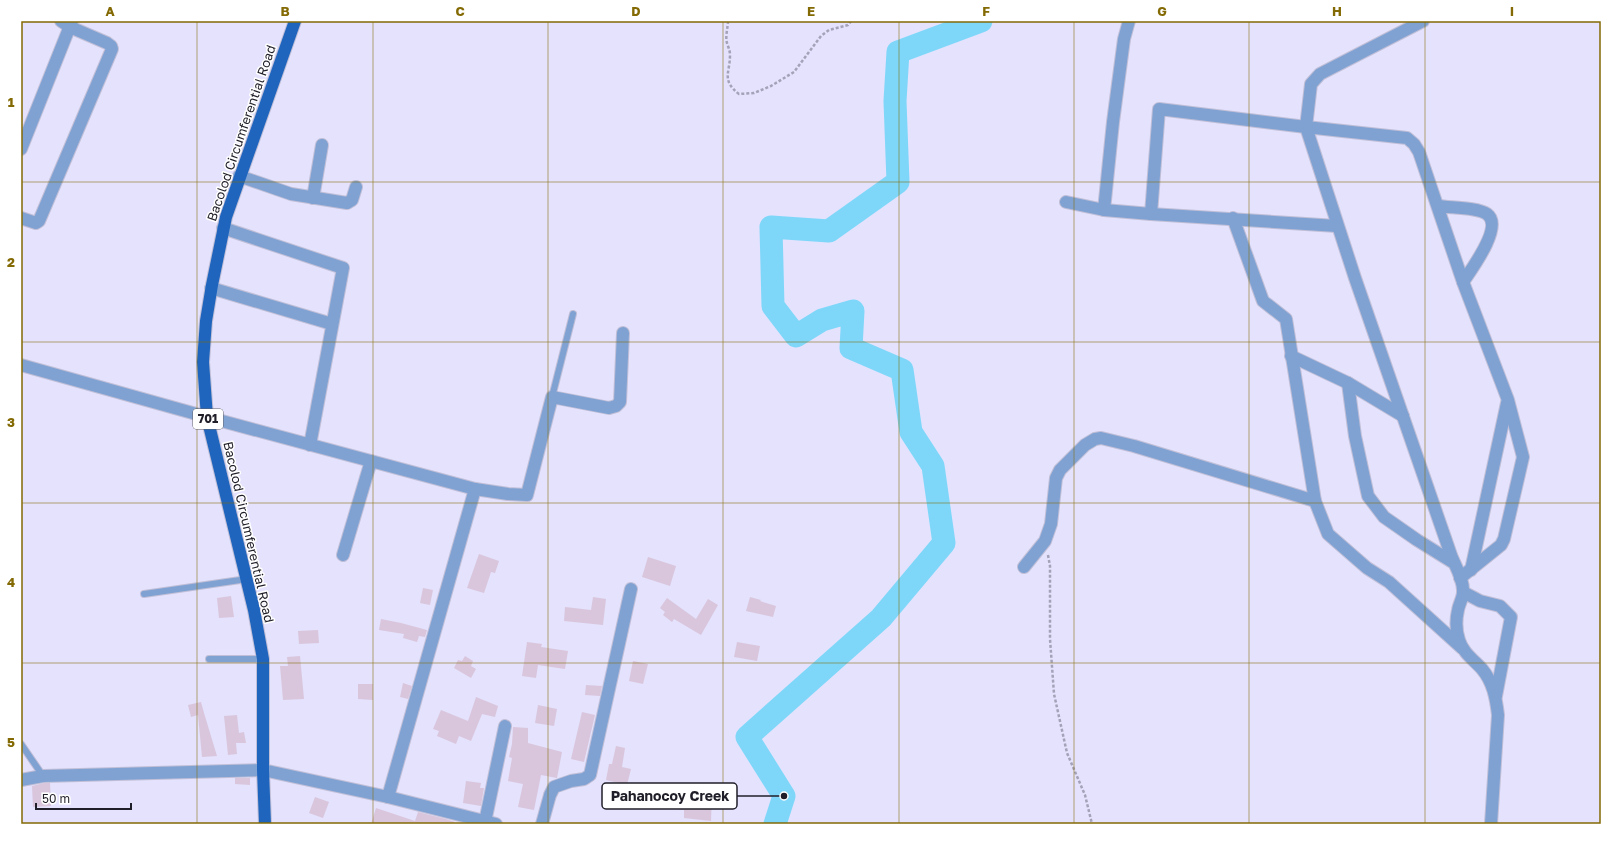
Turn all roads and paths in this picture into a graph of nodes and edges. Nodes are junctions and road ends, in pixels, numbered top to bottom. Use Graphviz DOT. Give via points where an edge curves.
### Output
graph roads {
  1 [pos="295,21"];
  2 [pos="728,21"];
  3 [pos="851,21"];
  4 [pos="1129,21"];
  5 [pos="1422,21"];
  6 [pos="68,23"];
  7 [pos="1306,128"];
  8 [pos="322,145"];
  9 [pos="21,149"];
  10 [pos="240,176"];
  11 [pos="356,187"];
  12 [pos="313,198"];
  13 [pos="1066,202"];
  14 [pos="1438,206"];
  15 [pos="1104,210"];
  16 [pos="1151,214"];
  17 [pos="1233,218"];
  18 [pos="22,220"];
  19 [pos="1338,226"];
  20 [pos="223,228"];
  21 [pos="1463,282"];
  22 [pos="211,288"];
  23 [pos="573,314"];
  24 [pos="332,324"];
  25 [pos="623,333"];
  26 [pos="1291,356"];
  27 [pos="21,365"];
  28 [pos="1348,382"];
  29 [pos="552,397"];
  30 [pos="1508,400"];
  31 [pos="1403,416"];
  32 [pos="207,417"];
  33 [pos="310,445"];
  34 [pos="371,461"];
  35 [pos="475,489"];
  36 [pos="1315,501"];
  37 [pos="1045,541"];
  38 [pos="343,555"];
  39 [pos="1454,563"];
  40 [pos="1024,567"];
  41 [pos="1471,570"];
  42 [pos="1460,578"];
  43 [pos="247,579"];
  44 [pos="631,589"];
  45 [pos="1463,592"];
  46 [pos="144,594"];
  47 [pos="1462,648"];
  48 [pos="209,659"];
  49 [pos="263,659"];
  50 [pos="1496,697"];
  51 [pos="505,726"];
  52 [pos="21,744"];
  53 [pos="263,770"];
  54 [pos="44,776"];
  55 [pos="21,780"];
  56 [pos="388,797"];
  57 [pos="491,823"];
  58 [pos="266,824"];
  59 [pos="542,824"];
  60 [pos="1092,824"];
  61 [pos="1491,824"];
  1 -- 10 [label="main road, Bacolod Circumferential Road / 701"];
  2 -- 3 [label="path" via="727,43 730,56 726,75 730,87 739,94 754,93 794,72 821,36 829,30 848,25"];
  4 -- 15 [label="street" via="1124,39 1113,122"];
  5 -- 7 [label="street" via="1320,74 1311,84"];
  6 -- 9 [label="street"];
  6 -- 18 [label="street" via="107,43 112,49 39,221 34,223"];
  7 -- 14 [label="street" via="1407,138 1419,152"];
  7 -- 16 [label="street" via="1159,109"];
  7 -- 19 [label="street"];
  8 -- 12 [label="street"];
  10 -- 12 [label="street" via="291,194"];
  10 -- 20 [label="main road, Bacolod Circumferential Road / 701"];
  11 -- 12 [label="street" via="352,200 347,203"];
  13 -- 15 [label="street"];
  14 -- 21 [label="street"];
  14 -- 21 [label="street" via="1480,211 1487,214 1492,222 1488,240"];
  15 -- 16 [label="street"];
  16 -- 17 [label="street"];
  17 -- 19 [label="street"];
  17 -- 26 [label="street" via="1263,302 1286,319"];
  19 -- 31 [label="street"];
  20 -- 22 [label="main road, Bacolod Circumferential Road / 701"];
  20 -- 24 [label="street" via="343,268"];
  21 -- 30 [label="street"];
  22 -- 24 [label="street"];
  22 -- 32 [label="main road, Bacolod Circumferential Road / 701" via="203,362"];
  23 -- 29 [label="lane"];
  24 -- 33 [label="street"];
  25 -- 29 [label="street" via="620,402 616,406 609,408"];
  26 -- 28 [label="street"];
  26 -- 36 [label="street"];
  27 -- 32 [label="street"];
  28 -- 31 [label="street"];
  28 -- 39 [label="street" via="1355,436 1368,496 1384,517"];
  29 -- 35 [label="street" via="527,495"];
  30 -- 41 [label="street"];
  30 -- 41 [label="street" via="1523,458 1504,539 1497,549"];
  31 -- 39 [label="street"];
  32 -- 33 [label="street"];
  32 -- 43 [label="main road, Bacolod Circumferential Road / 701"];
  33 -- 34 [label="street"];
  34 -- 35 [label="street"];
  34 -- 38 [label="street"];
  35 -- 56 [label="street"];
  36 -- 37 [label="street" via="1101,438 1085,444 1060,470 1056,478 1051,524"];
  36 -- 47 [label="street" via="1328,534 1367,568 1389,582"];
  37 -- 40 [label="street"];
  37 -- 60 [label="path" via="1050,566 1050,639 1054,694 1068,753 1085,795"];
  39 -- 42 [label="street"];
  41 -- 42 [label="street"];
  42 -- 45 [label="street"];
  43 -- 46 [label="lane"];
  43 -- 49 [label="main road, Bacolod Circumferential Road / 701"];
  44 -- 59 [label="street" via="590,775 584,780 554,787"];
  45 -- 47 [label="street" via="1457,628"];
  45 -- 50 [label="street" via="1480,601 1500,606 1511,617"];
  47 -- 50 [label="street" via="1489,680"];
  48 -- 49 [label="lane"];
  49 -- 53 [label="main road, Bacolod Circumferential Road / 701"];
  50 -- 61 [label="street" via="1498,715"];
  51 -- 57 [label="street"];
  52 -- 54 [label="lane"];
  53 -- 54 [label="street"];
  53 -- 56 [label="street"];
  53 -- 58 [label="main road, Bacolod Circumferential Road / 701"];
  54 -- 55 [label="street"];
  56 -- 57 [label="street"];
}
